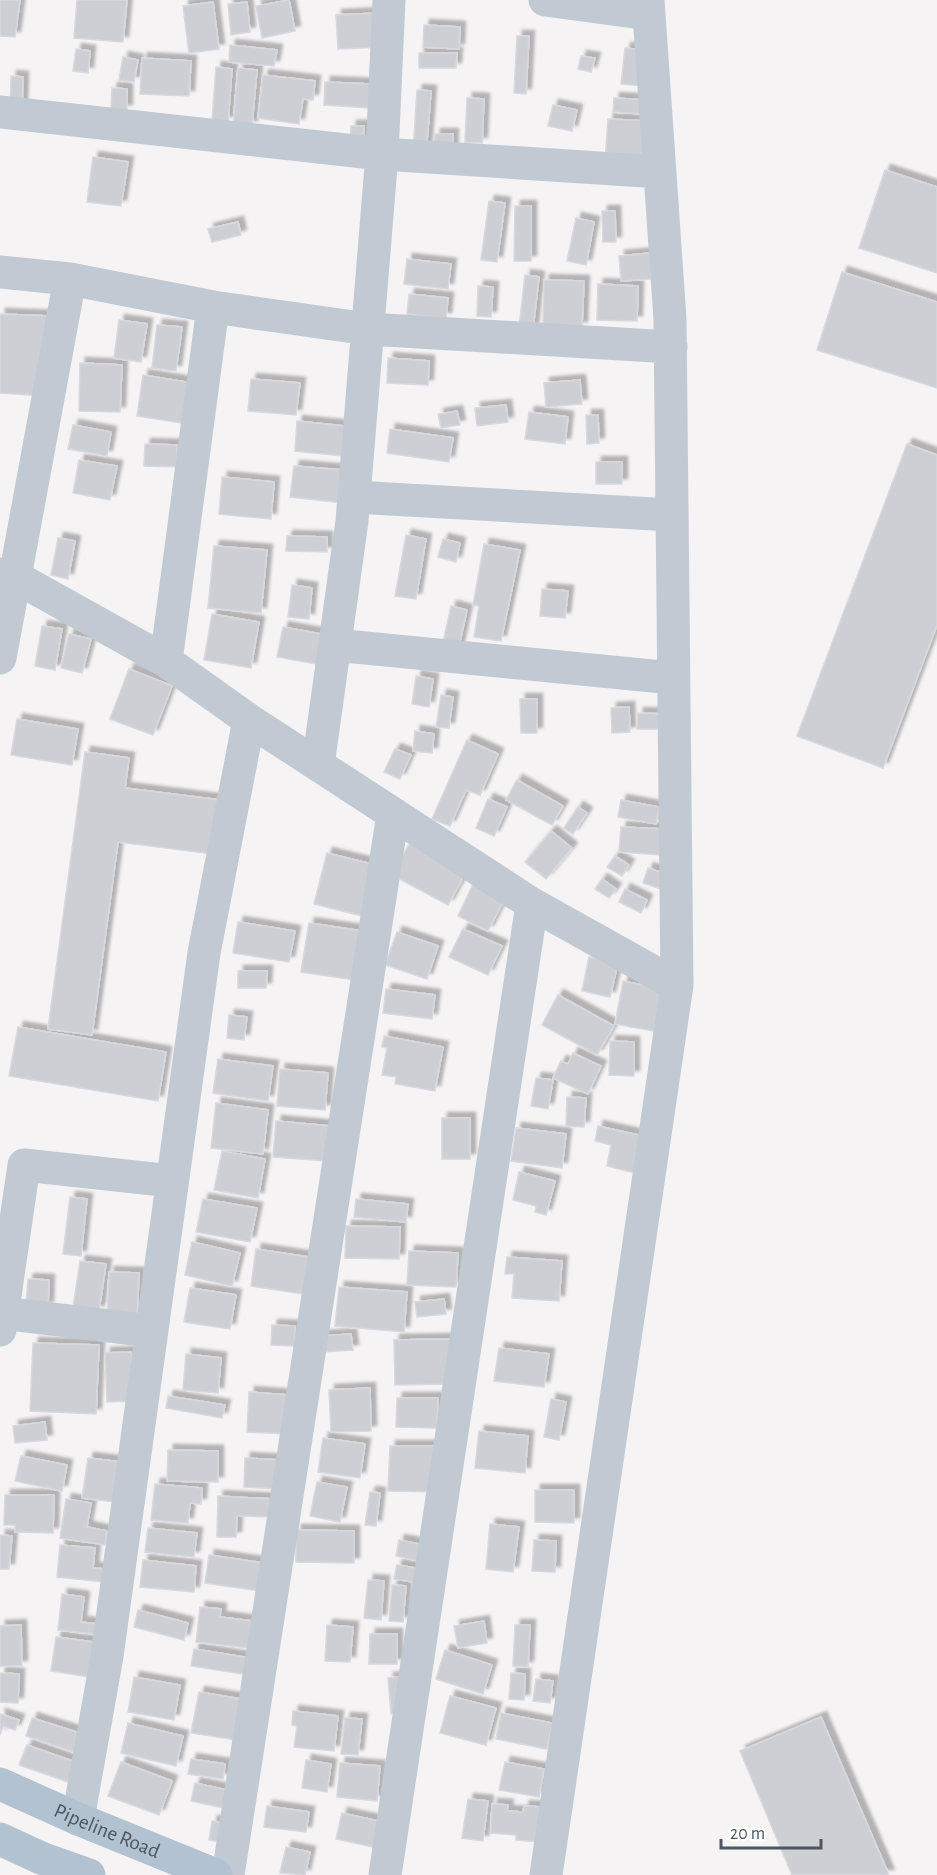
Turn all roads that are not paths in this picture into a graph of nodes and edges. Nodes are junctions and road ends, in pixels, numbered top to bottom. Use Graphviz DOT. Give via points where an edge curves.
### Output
graph roads {
  1 [pos="389,0"];
  2 [pos="545,0"];
  3 [pos="648,7"];
  4 [pos="0,112"];
  5 [pos="382,154"];
  6 [pos="660,172"];
  7 [pos="0,272"];
  8 [pos="70,279"];
  9 [pos="213,307"];
  10 [pos="368,329"];
  11 [pos="670,346"];
  12 [pos="354,498"];
  13 [pos="672,514"];
  14 [pos="8,576"];
  15 [pos="335,645"];
  16 [pos="0,658"];
  17 [pos="166,661"];
  18 [pos="674,678"];
  19 [pos="249,720"];
  20 [pos="318,765"];
  21 [pos="393,814"];
  22 [pos="532,904"];
  23 [pos="677,985"];
  24 [pos="172,1181"];
  25 [pos="1,1321"];
  26 [pos="152,1332"];
  27 [pos="0,1784"];
  28 [pos="78,1819"];
  29 [pos="0,1839"];
  30 [pos="89,1875"];
  31 [pos="216,1875"];
  32 [pos="228,1875"];
  33 [pos="386,1875"];
  34 [pos="546,1875"];
  1 -- 5 [label="street"];
  2 -- 3 [label="street"];
  3 -- 6 [label="street"];
  4 -- 5 [label="street"];
  5 -- 6 [label="street"];
  5 -- 10 [label="street"];
  6 -- 11 [label="street"];
  7 -- 8 [label="street"];
  8 -- 9 [label="street"];
  8 -- 14 [label="street"];
  9 -- 10 [label="street"];
  9 -- 17 [label="street"];
  10 -- 11 [label="street"];
  10 -- 12 [label="street"];
  11 -- 13 [label="street"];
  12 -- 13 [label="street"];
  12 -- 15 [label="street"];
  13 -- 18 [label="street"];
  14 -- 16 [label="street"];
  14 -- 17 [label="street"];
  15 -- 18 [label="street"];
  15 -- 20 [label="street"];
  17 -- 19 [label="street"];
  18 -- 23 [label="street"];
  19 -- 20 [label="street"];
  19 -- 24 [label="street" via="204,953"];
  20 -- 21 [label="street"];
  21 -- 22 [label="street"];
  21 -- 32 [label="street"];
  22 -- 23 [label="street"];
  22 -- 33 [label="street"];
  23 -- 34 [label="street"];
  24 -- 25 [label="street" via="24,1165"];
  24 -- 26 [label="street"];
  25 -- 26 [label="street"];
  26 -- 28 [label="street" via="107,1656"];
  27 -- 28 [label="main road, Pipeline Road"];
  28 -- 31 [label="main road, Pipeline Road"];
  29 -- 30 [label="main road"];
}
